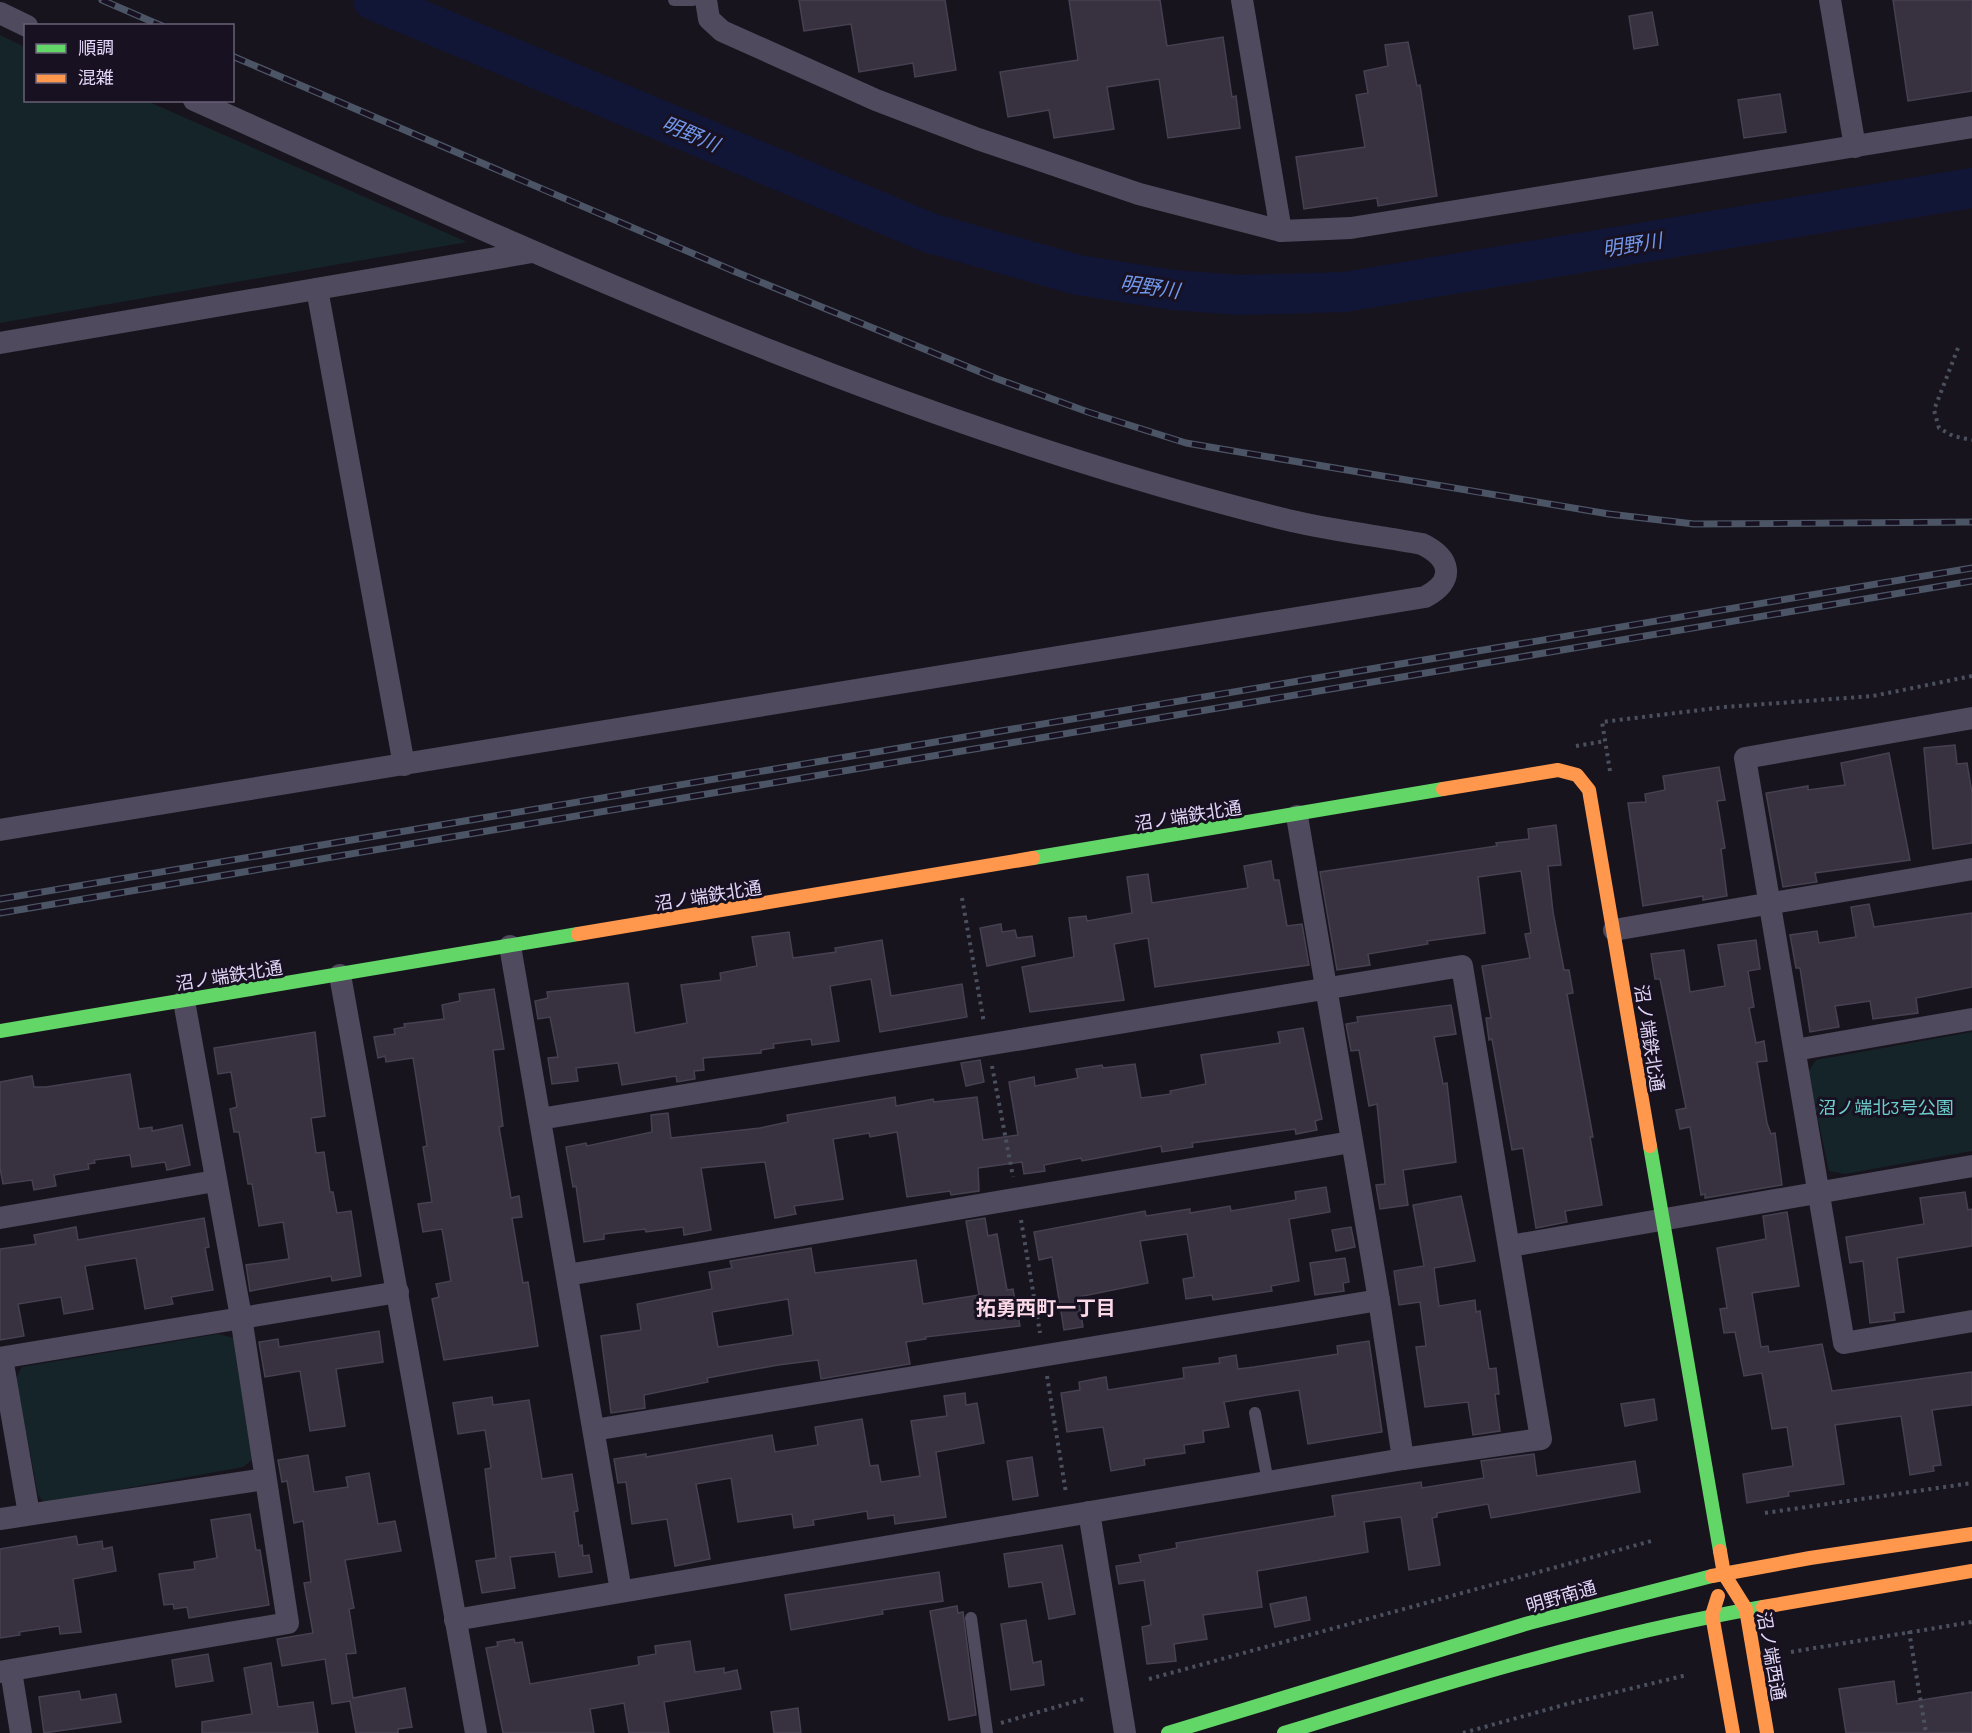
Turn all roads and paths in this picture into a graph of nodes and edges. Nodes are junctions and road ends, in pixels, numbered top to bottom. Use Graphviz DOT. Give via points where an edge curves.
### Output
graph roads {
  1 [pos="674,0"];
  2 [pos="693,0"];
  3 [pos="706,0"];
  4 [pos="1242,0"];
  5 [pos="1830,0"];
  6 [pos="0,13"];
  7 [pos="24,25"];
  8 [pos="198,102"];
  9 [pos="1972,127"];
  10 [pos="1855,147"];
  11 [pos="1281,231"];
  12 [pos="532,252"];
  13 [pos="317,289"];
  14 [pos="0,343"];
  15 [pos="1958,348"];
  16 [pos="1972,440"];
  17 [pos="1972,718"];
  18 [pos="404,765"];
  19 [pos="1297,816"];
  20 [pos="0,830"];
  21 [pos="1972,869"];
  22 [pos="962,892"];
  23 [pos="1772,903"];
  24 [pos="1614,930"];
  25 [pos="510,946"];
  26 [pos="340,975"];
  27 [pos="1326,988"];
  28 [pos="184,1001"];
  29 [pos="1972,1019"];
  30 [pos="0,1031"];
  31 [pos="988,1044"];
  32 [pos="1795,1050"];
  33 [pos="540,1119"];
  34 [pos="1352,1142"];
  35 [pos="1972,1166"];
  36 [pos="215,1181"];
  37 [pos="1819,1192"];
  38 [pos="1017,1198"];
  39 [pos="0,1218"];
  40 [pos="1662,1219"];
  41 [pos="1510,1246"];
  42 [pos="567,1275"];
  43 [pos="398,1292"];
  44 [pos="1379,1300"];
  45 [pos="241,1317"];
  46 [pos="1972,1321"];
  47 [pos="1044,1356"];
  48 [pos="1,1358"];
  49 [pos="1255,1413"];
  50 [pos="594,1430"];
  51 [pos="1403,1459"];
  52 [pos="265,1479"];
  53 [pos="1268,1482"];
  54 [pos="1972,1483"];
  55 [pos="1080,1513"];
  56 [pos="1765,1513"];
  57 [pos="29,1514"];
  58 [pos="0,1519"];
  59 [pos="1972,1534"];
  60 [pos="1655,1540"];
  61 [pos="1972,1571"];
  62 [pos="1724,1574"];
  63 [pos="621,1591"];
  64 [pos="1746,1608"];
  65 [pos="1712,1615"];
  66 [pos="971,1618"];
  67 [pos="455,1620"];
  68 [pos="1972,1622"];
  69 [pos="1909,1631"];
  70 [pos="1791,1652"];
  71 [pos="5,1672"];
  72 [pos="1687,1676"];
  73 [pos="1149,1679"];
  74 [pos="1087,1698"];
  75 [pos="987,1730"];
  76 [pos="21,1733"];
  77 [pos="476,1733"];
  78 [pos="1125,1733"];
  79 [pos="1168,1733"];
  80 [pos="1284,1733"];
  81 [pos="1463,1733"];
  82 [pos="1733,1733"];
  83 [pos="1767,1733"];
  84 [pos="1926,1733"];
  1 -- 2 [label="lane"];
  3 -- 11 [label="street" via="709,18 722,31 876,100 978,140 1139,194"];
  4 -- 11 [label="street"];
  5 -- 10 [label="street"];
  6 -- 7 [label="street"];
  8 -- 12 [label="street"];
  9 -- 10 [label="street"];
  10 -- 11 [label="street" via="1351,228"];
  12 -- 13 [label="street"];
  12 -- 18 [label="street" via="822,372 1064,458 1294,521 1422,544 1443,559 1447,570 1437,590 1425,597"];
  13 -- 14 [label="street"];
  13 -- 18 [label="street"];
  15 -- 16 [label="path" via="1934,410 1939,428"];
  17 -- 23 [label="street" via="1745,758"];
  18 -- 20 [label="street"];
  19 -- 24 [label="street, 沼ノ端鉄北通" via="1558,770 1578,775 1589,790"];
  19 -- 25 [label="street, 沼ノ端鉄北通"];
  19 -- 27 [label="street"];
  21 -- 23 [label="street"];
  22 -- 31 [label="path"];
  23 -- 24 [label="street"];
  23 -- 32 [label="street"];
  24 -- 40 [label="street, 沼ノ端鉄北通"];
  25 -- 26 [label="street, 沼ノ端鉄北通"];
  25 -- 33 [label="street"];
  26 -- 28 [label="street, 沼ノ端鉄北通"];
  26 -- 43 [label="street"];
  27 -- 31 [label="street"];
  27 -- 34 [label="street"];
  27 -- 41 [label="street" via="1462,966"];
  28 -- 30 [label="street, 沼ノ端鉄北通"];
  28 -- 36 [label="street"];
  29 -- 32 [label="street"];
  31 -- 33 [label="street"];
  31 -- 38 [label="path"];
  32 -- 37 [label="street"];
  33 -- 42 [label="street"];
  34 -- 38 [label="street"];
  34 -- 44 [label="street"];
  35 -- 37 [label="street"];
  36 -- 39 [label="street"];
  36 -- 45 [label="street"];
  37 -- 40 [label="street"];
  37 -- 46 [label="street" via="1844,1343"];
  38 -- 42 [label="street"];
  38 -- 47 [label="path"];
  40 -- 41 [label="street"];
  40 -- 62 [label="street, 沼ノ端鉄北通"];
  41 -- 51 [label="street" via="1541,1439"];
  42 -- 50 [label="street"];
  43 -- 45 [label="street"];
  43 -- 67 [label="street"];
  44 -- 47 [label="street"];
  44 -- 51 [label="street"];
  45 -- 48 [label="street"];
  45 -- 52 [label="street"];
  47 -- 50 [label="street"];
  47 -- 55 [label="path"];
  48 -- 57 [label="street"];
  49 -- 53 [label="lane"];
  50 -- 63 [label="street"];
  51 -- 53 [label="street"];
  52 -- 57 [label="street"];
  52 -- 71 [label="street" via="288,1623"];
  53 -- 55 [label="street"];
  54 -- 56 [label="path"];
  55 -- 63 [label="street"];
  55 -- 78 [label="street"];
  57 -- 58 [label="street"];
  59 -- 62 [label="street, 明野南通"];
  60 -- 73 [label="path"];
  61 -- 64 [label="street"];
  62 -- 64 [label="street, 沼ノ端西通"];
  62 -- 65 [label="street"];
  62 -- 79 [label="street, 明野南通" via="1470,1640"];
  63 -- 67 [label="street"];
  64 -- 65 [label="street"];
  64 -- 83 [label="street, 沼ノ端西通"];
  65 -- 80 [label="street" via="1481,1672"];
  65 -- 82 [label="street"];
  66 -- 75 [label="lane"];
  67 -- 77 [label="street"];
  68 -- 69 [label="path"];
  69 -- 70 [label="path"];
  69 -- 84 [label="path"];
  71 -- 76 [label="street"];
  72 -- 81 [label="path"];
  74 -- 75 [label="path"];
}
